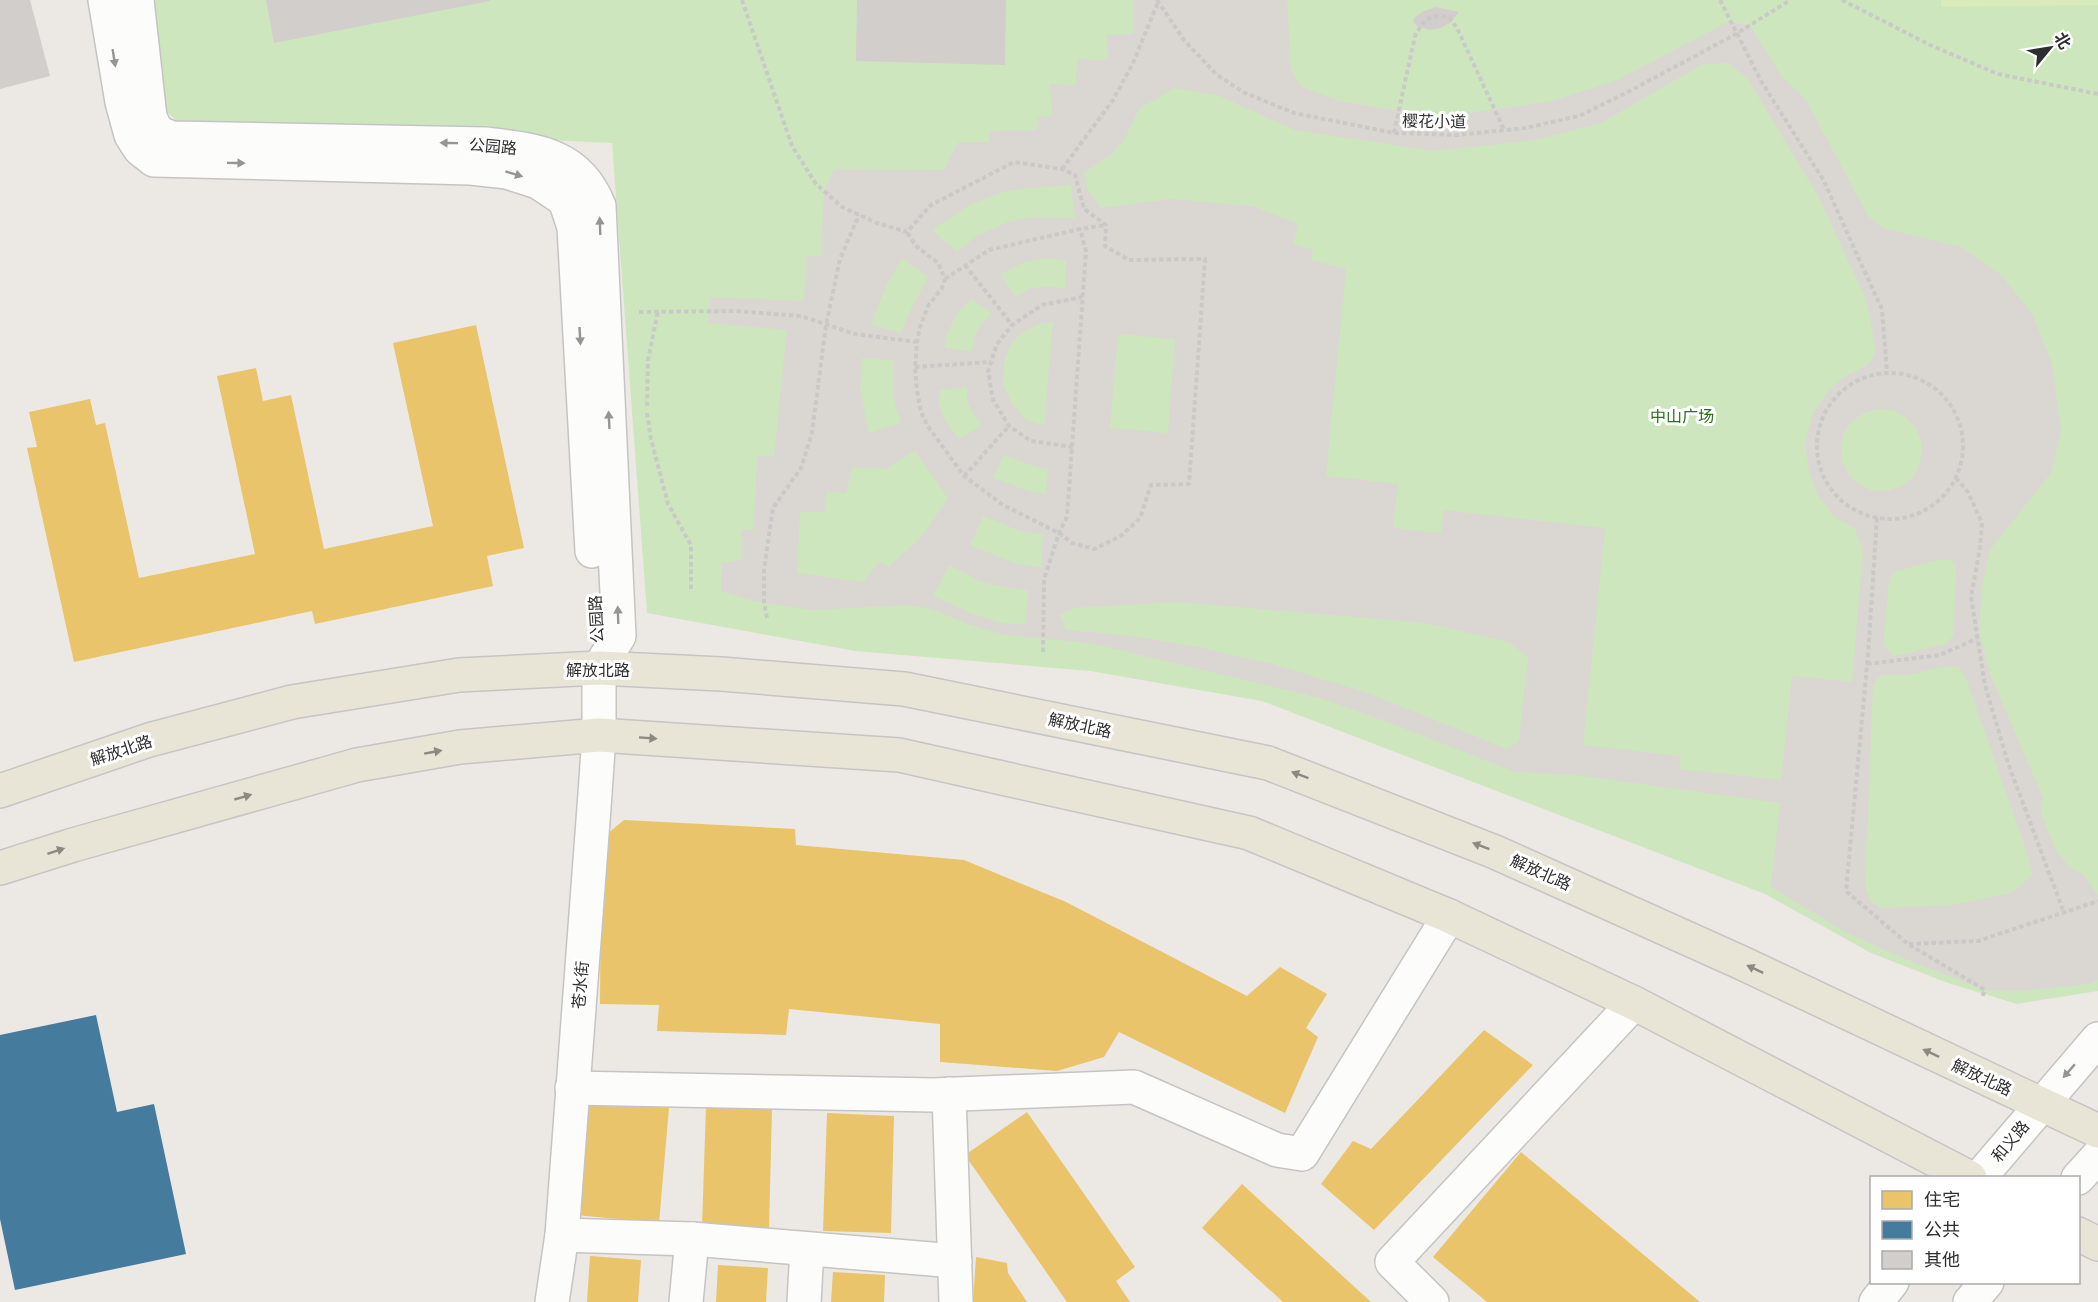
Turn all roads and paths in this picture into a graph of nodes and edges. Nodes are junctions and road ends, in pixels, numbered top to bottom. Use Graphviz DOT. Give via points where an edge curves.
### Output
graph roads {
  1 [pos="105,0"];
  2 [pos="137,0"];
  3 [pos="742,0"];
  4 [pos="1720,0"];
  5 [pos="1791,0"];
  6 [pos="1842,0"];
  7 [pos="1157,1"];
  8 [pos="1736,34"];
  9 [pos="2098,94"];
  10 [pos="1504,130"];
  11 [pos="1394,133"];
  12 [pos="1062,169"];
  13 [pos="859,215"];
  14 [pos="1107,225"];
  15 [pos="1080,228"];
  16 [pos="907,232"];
  17 [pos="965,265"];
  18 [pos="945,279"];
  19 [pos="1082,297"];
  20 [pos="658,310"];
  21 [pos="631,312"];
  22 [pos="826,325"];
  23 [pos="1012,325"];
  24 [pos="917,342"];
  25 [pos="991,362"];
  26 [pos="915,367"];
  27 [pos="1887,372"];
  28 [pos="1009,426"];
  29 [pos="1073,447"];
  30 [pos="964,476"];
  31 [pos="1956,478"];
  32 [pos="1877,518"];
  33 [pos="1059,533"];
  34 [pos="692,590"];
  35 [pos="767,618"];
  36 [pos="1976,639"];
  37 [pos="1043,652"];
  38 [pos="1866,664"];
  39 [pos="599,668"];
  40 [pos="599,735"];
  41 [pos="0,790"];
  42 [pos="0,868"];
  43 [pos="2098,901"];
  44 [pos="2064,913"];
  45 [pos="1449,916"];
  46 [pos="1908,944"];
  47 [pos="1982,997"];
  48 [pos="1634,1003"];
  49 [pos="2098,1039"];
  50 [pos="572,1088"];
  51 [pos="949,1094"];
  52 [pos="2040,1104"];
  53 [pos="2098,1131"];
  54 [pos="2098,1156"];
  55 [pos="1966,1176"];
  56 [pos="1982,1176"];
  57 [pos="2080,1177"];
  58 [pos="562,1235"];
  59 [pos="2080,1235"];
  60 [pos="692,1239"];
  61 [pos="2098,1244"];
  62 [pos="807,1249"];
  63 [pos="955,1261"];
  64 [pos="1890,1284"];
  65 [pos="1986,1284"];
  66 [pos="552,1302"];
  67 [pos="686,1302"];
  68 [pos="804,1302"];
  69 [pos="956,1302"];
  70 [pos="1432,1302"];
  71 [pos="1876,1302"];
  72 [pos="1970,1302"];
  1 -- 39 [label="street, 公园路, one-way" via="131,135 154,159 471,168 507,172 538,182 565,200 574,227"];
  39 -- 2 [label="street, 公园路, one-way" via="619,636 599,206 592,188 564,162 522,148 172,138 157,132 150,117"];
  3 -- 13 [label="path" via="792,146 816,184 842,207"];
  4 -- 8 [label="path"];
  5 -- 8 [label="path, 樱花小道"];
  6 -- 9 [label="path" via="1998,74"];
  7 -- 11 [label="path, 樱花小道" via="1184,40 1216,74 1243,92 1294,113"];
  7 -- 12 [label="path" via="1133,63 1113,100"];
  8 -- 10 [label="path, 樱花小道" via="1579,116"];
  8 -- 27 [label="path" via="1824,181 1882,309"];
  10 -- 11 [label="path, 樱花小道" via="1458,135"];
  10 -- 11 [label="path" via="1457,28 1449,16 1443,15 1423,21 1415,36"];
  12 -- 14 [label="path" via="1075,176 1084,209"];
  12 -- 16 [label="path" via="1014,162 931,205"];
  13 -- 16 [label="path"];
  13 -- 22 [label="path" via="840,259"];
  14 -- 15 [label="path"];
  14 -- 33 [label="path" via="1106,246 1129,261 1205,259 1189,484 1151,485 1140,518 1121,536 1094,549 1072,543"];
  15 -- 17 [label="path" via="989,250"];
  15 -- 19 [label="path" via="1086,251"];
  16 -- 18 [label="path" via="915,246 938,263"];
  17 -- 18 [label="path"];
  17 -- 23 [label="path"];
  18 -- 24 [label="path" via="928,306"];
  19 -- 23 [label="path" via="1041,305"];
  19 -- 29 [label="path"];
  20 -- 21 [label="path"];
  20 -- 22 [label="path" via="801,316"];
  20 -- 34 [label="path" via="648,360 647,412 668,504 691,545"];
  22 -- 24 [label="path" via="855,334"];
  22 -- 35 [label="path" via="812,434 801,468 773,508 764,570"];
  23 -- 25 [label="path" via="997,344"];
  24 -- 26 [label="path"];
  25 -- 26 [label="path"];
  25 -- 28 [label="path" via="988,371 993,400"];
  26 -- 30 [label="path" via="924,418"];
  27 -- 31 [label="path" via="1910,375 1930,384 1947,400 1958,417 1963,437"];
  27 -- 32 [label="path" via="1865,376 1845,387 1830,403 1816,442 1824,481 1836,497 1851,509"];
  28 -- 29 [label="path" via="1031,441"];
  28 -- 30 [label="path"];
  29 -- 33 [label="path" via="1067,517"];
  30 -- 33 [label="path" via="1003,505"];
  31 -- 32 [label="path" via="1929,509 1910,517"];
  31 -- 36 [label="path" via="1968,492 1982,523 1971,597"];
  32 -- 38 [label="path"];
  33 -- 37 [label="path" via="1044,579"];
  36 -- 38 [label="path" via="1940,656"];
  36 -- 44 [label="path" via="1984,685 2008,763"];
  38 -- 46 [label="path" via="1846,891"];
  39 -- 40 [label="street, 苍水街"];
  39 -- 41 [label="main road, 解放北路" via="459,675 292,702 149,740"];
  52 -- 39 [label="main road, 解放北路, one-way" via="1495,852 1268,763 904,689"];
  42 -- 40 [label="main road, one-way" via="357,765 460,747"];
  40 -- 45 [label="main road, one-way" via="899,755 1249,833"];
  40 -- 50 [label="street, 苍水街"];
  43 -- 44 [label="path"];
  44 -- 46 [label="path" via="1978,941"];
  45 -- 48 [label="main road"];
  45 -- 51 [label="street" via="1302,1154 1277,1150 1134,1087"];
  46 -- 47 [label="path" via="1985,990"];
  48 -- 55 [label="main road"];
  48 -- 70 [label="street" via="1392,1262"];
  49 -- 52 [label="street, 和义路, one-way"];
  50 -- 51 [label="street"];
  50 -- 58 [label="street, 苍水街"];
  51 -- 63 [label="street"];
  52 -- 53 [label="main road, 解放北路"];
  52 -- 56 [label="street, 和义路"];
  54 -- 57 [label="street"];
  58 -- 60 [label="street"];
  58 -- 66 [label="street, 苍水街"];
  59 -- 61 [label="main road"];
  60 -- 62 [label="street"];
  60 -- 67 [label="street"];
  62 -- 63 [label="street"];
  62 -- 68 [label="street"];
  63 -- 69 [label="street"];
  64 -- 71 [label="street"];
  65 -- 72 [label="street"];
}
